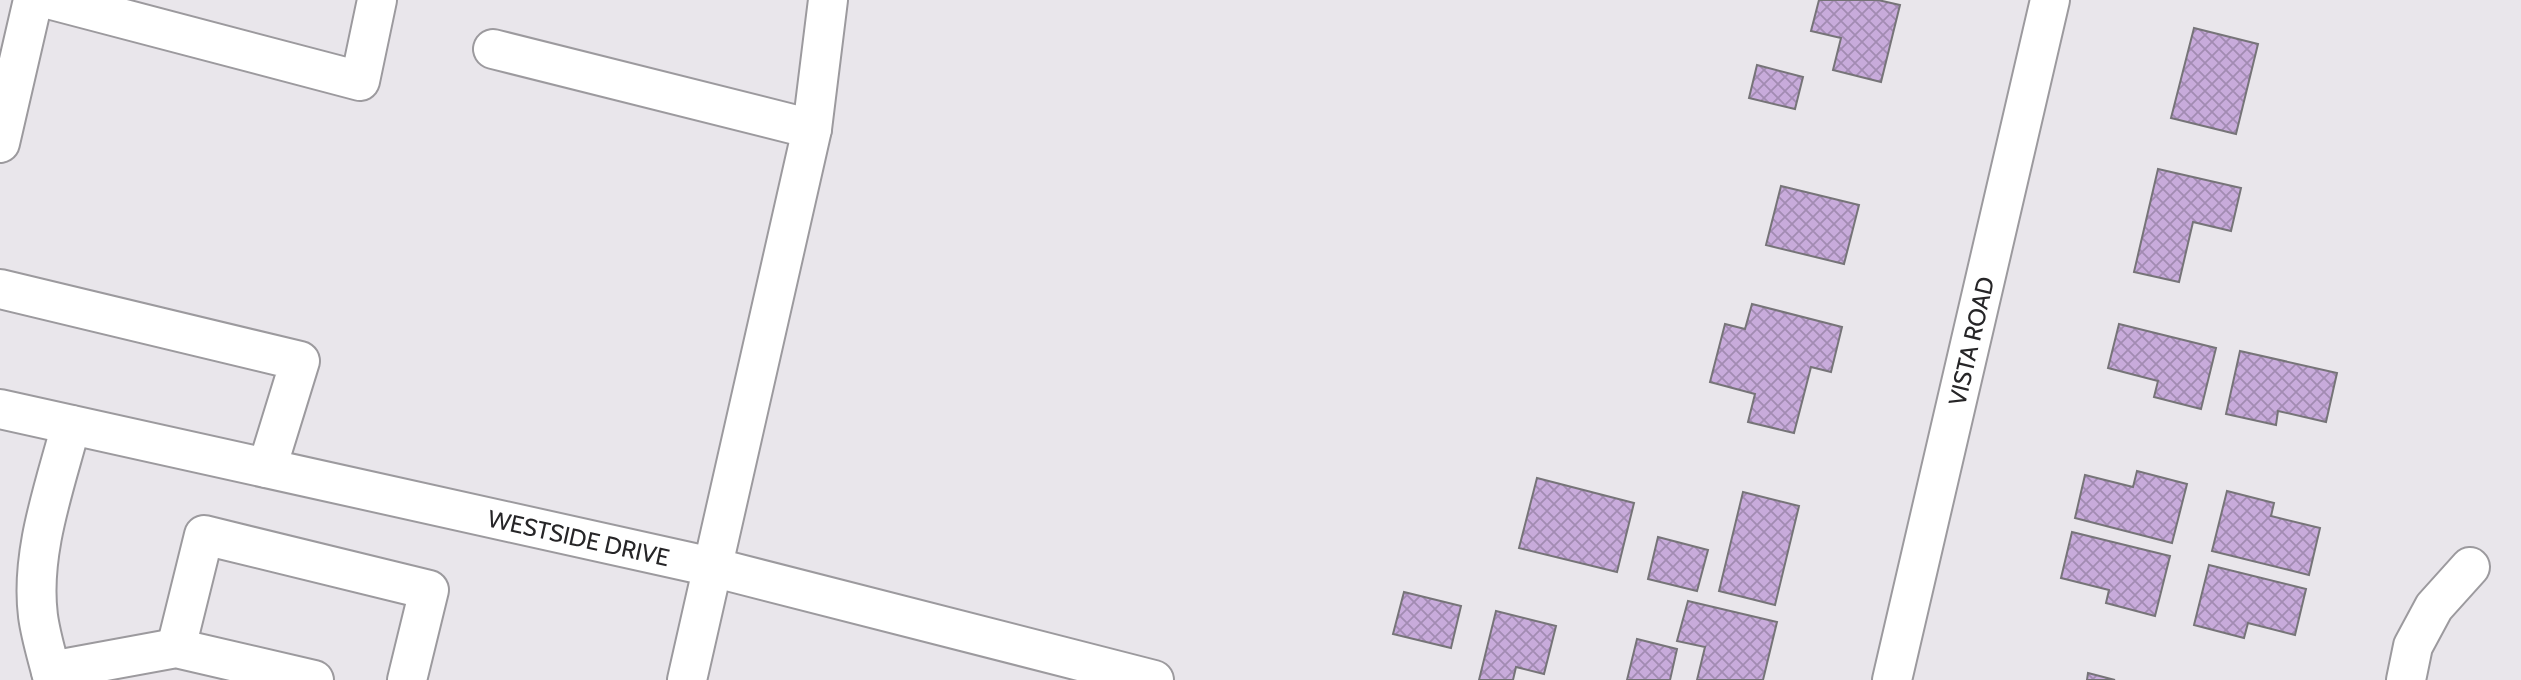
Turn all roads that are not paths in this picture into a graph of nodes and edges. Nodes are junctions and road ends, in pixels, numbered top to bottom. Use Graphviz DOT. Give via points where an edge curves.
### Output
graph roads {
  1 [pos="33,0"];
  2 [pos="52,0"];
  3 [pos="377,0"];
  4 [pos="828,0"];
  5 [pos="2050,0"];
  6 [pos="493,49"];
  7 [pos="812,129"];
  8 [pos="0,143"];
  9 [pos="0,289"];
  10 [pos="0,409"];
  11 [pos="71,425"];
  12 [pos="267,468"];
  13 [pos="712,567"];
  14 [pos="2470,567"];
  15 [pos="176,648"];
  16 [pos="52,676"];
  17 [pos="314,680"];
  18 [pos="407,680"];
  19 [pos="687,680"];
  20 [pos="1154,680"];
  21 [pos="1892,680"];
  22 [pos="2406,680"];
  1 -- 8 [label="street"];
  2 -- 3 [label="street" via="360,81"];
  4 -- 7 [label="street"];
  5 -- 21 [label="street, VISTA ROAD"];
  6 -- 7 [label="street"];
  7 -- 13 [label="street"];
  9 -- 12 [label="street" via="300,361"];
  10 -- 11 [label="street, WESTSIDE DRIVE"];
  11 -- 12 [label="street, WESTSIDE DRIVE"];
  11 -- 16 [label="street" via="38,572 38,616"];
  12 -- 13 [label="street, WESTSIDE DRIVE"];
  13 -- 19 [label="street"];
  13 -- 20 [label="street, WESTSIDE DRIVE"];
  14 -- 22 [label="street" via="2434,607 2413,646"];
  15 -- 16 [label="street"];
  15 -- 17 [label="street"];
  15 -- 18 [label="street" via="204,536 429,590"];
}
